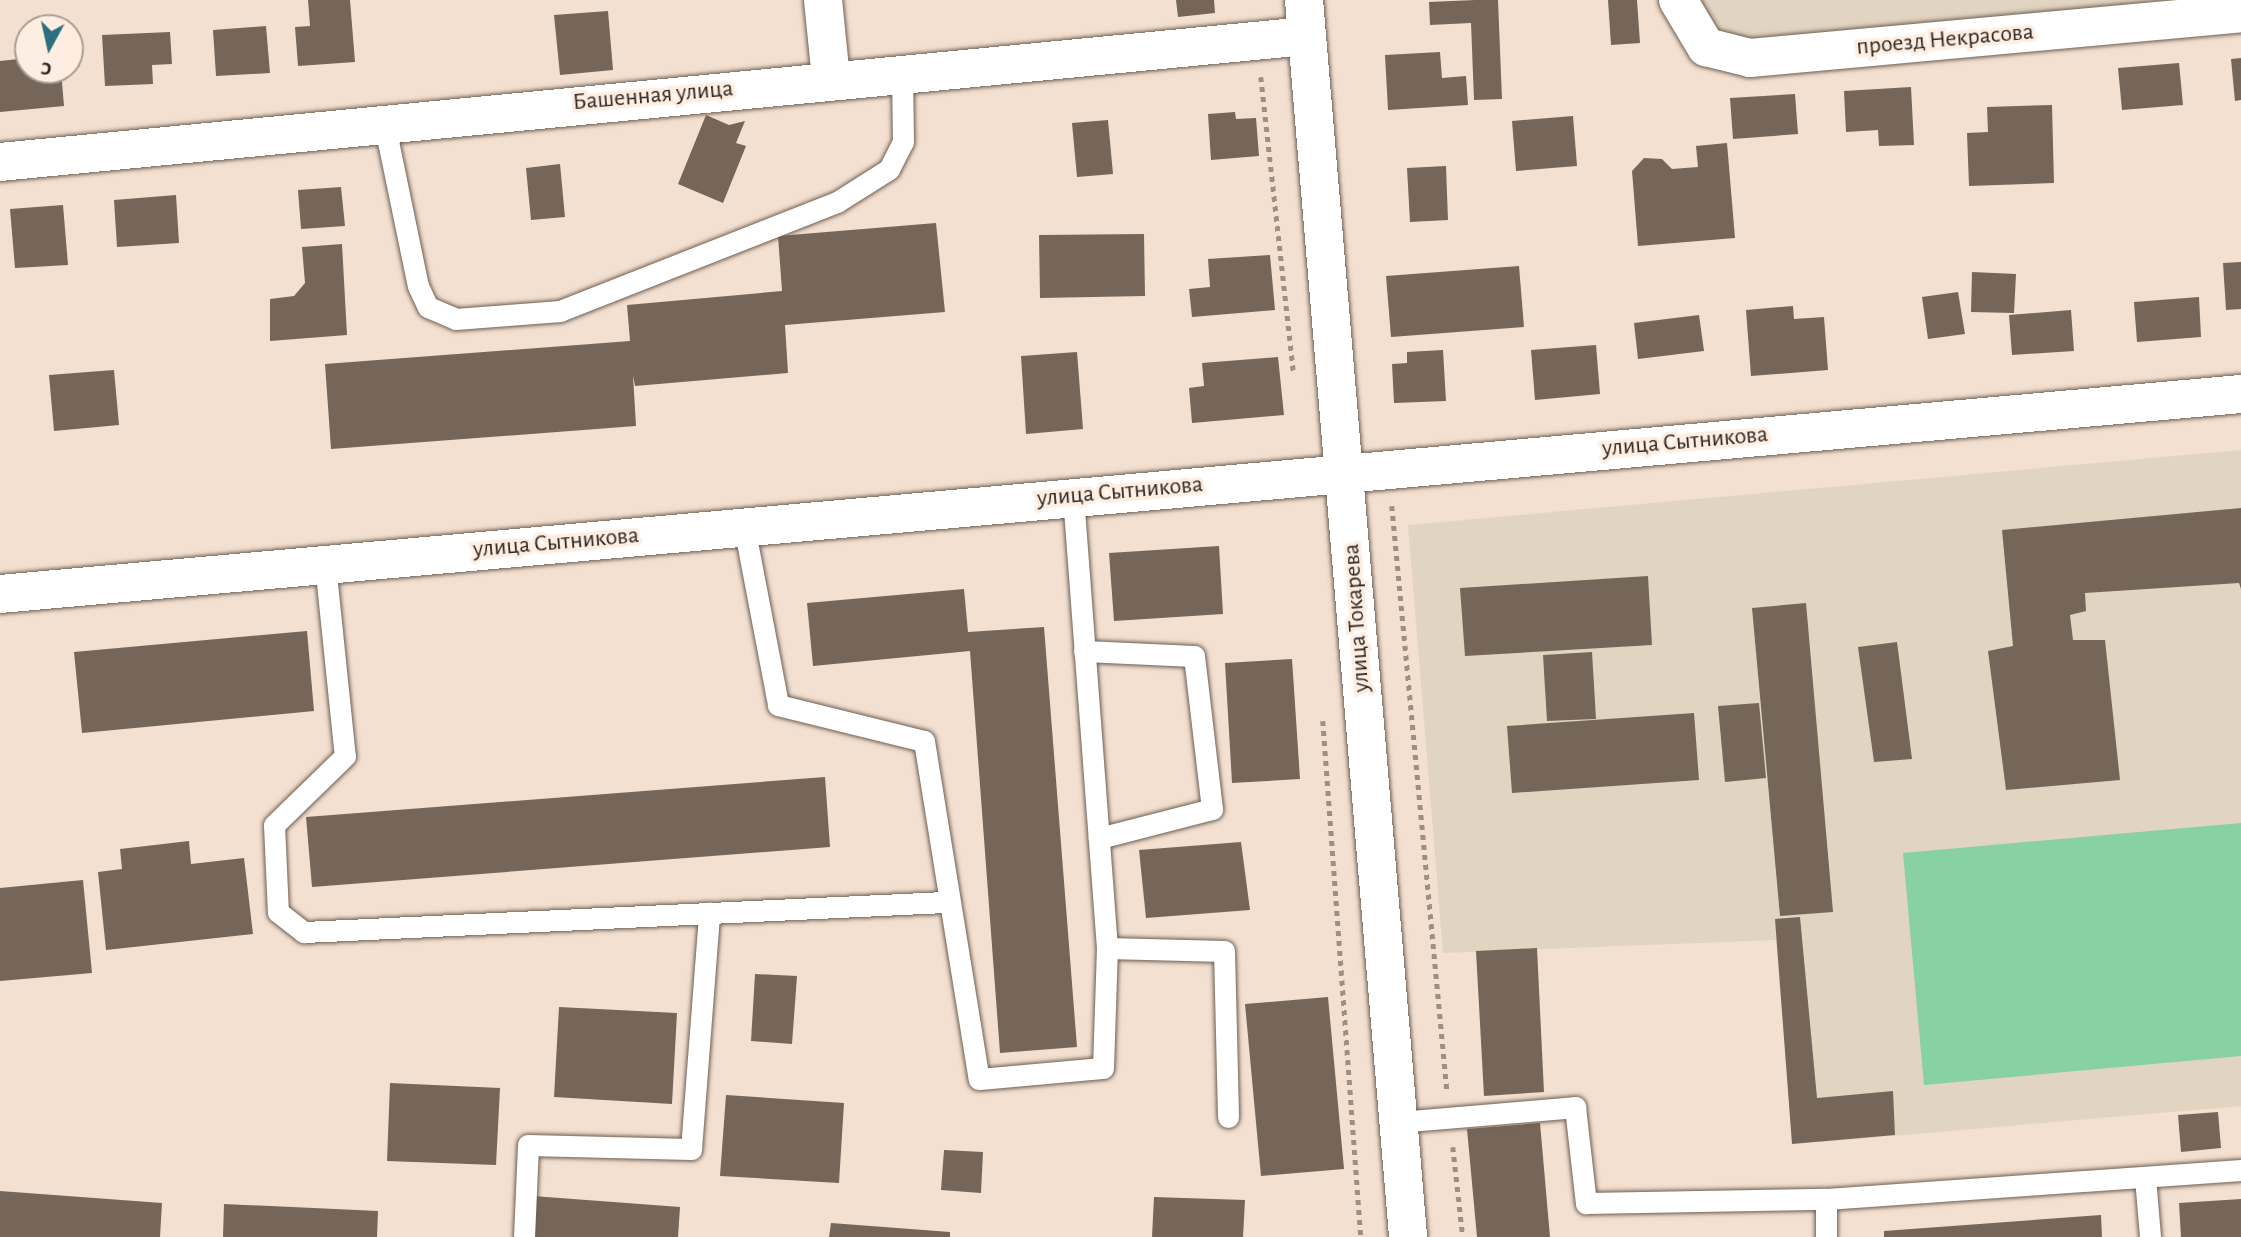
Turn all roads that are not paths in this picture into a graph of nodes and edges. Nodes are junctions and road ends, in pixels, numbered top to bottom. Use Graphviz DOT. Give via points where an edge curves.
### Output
graph roads {
  1 [pos="823,0"];
  2 [pos="1678,0"];
  3 [pos="2241,13"];
  4 [pos="1305,18"];
  5 [pos="902,74"];
  6 [pos="831,79"];
  7 [pos="384,122"];
  8 [pos="0,162"];
  9 [pos="2241,394"];
  10 [pos="1343,471"];
  11 [pos="1073,496"];
  12 [pos="744,526"];
  13 [pos="326,564"];
  14 [pos="0,594"];
  15 [pos="1084,651"];
  16 [pos="1099,838"];
  17 [pos="946,902"];
  18 [pos="709,913"];
  19 [pos="1107,948"];
  20 [pos="1228,1117"];
  21 [pos="1398,1122"];
  22 [pos="2241,1170"];
  23 [pos="2145,1177"];
  24 [pos="1826,1199"];
  25 [pos="524,1237"];
  26 [pos="1408,1237"];
  27 [pos="1826,1237"];
  28 [pos="2150,1237"];
  1 -- 6 [label="street"];
  2 -- 3 [label="street, проезд Некрасова" via="1706,47 1750,58"];
  4 -- 5 [label="street, Башенная улица" via="1258,40"];
  4 -- 10 [label="street, улица Токарева"];
  5 -- 6 [label="street, Башенная улица"];
  5 -- 7 [label="lane" via="903,142 889,169 837,202 560,311 456,319 428,307 418,286"];
  6 -- 7 [label="street, Башенная улица"];
  7 -- 8 [label="street, Башенная улица"];
  9 -- 10 [label="street, улица Сытникова"];
  10 -- 11 [label="street, улица Сытникова"];
  10 -- 21 [label="street, улица Токарева"];
  11 -- 12 [label="street, улица Сытникова"];
  11 -- 15 [label="lane"];
  12 -- 13 [label="street, улица Сытникова"];
  12 -- 17 [label="lane" via="778,705 923,741"];
  13 -- 14 [label="street, улица Сытникова"];
  13 -- 18 [label="lane" via="345,757 274,825 278,912 304,932"];
  15 -- 16 [label="lane"];
  15 -- 16 [label="lane" via="1194,656 1212,809"];
  16 -- 19 [label="lane"];
  17 -- 18 [label="lane"];
  17 -- 19 [label="lane" via="979,1079 1102,1068"];
  18 -- 25 [label="lane" via="691,1149 528,1145"];
  19 -- 20 [label="lane" via="1224,951"];
  21 -- 24 [label="lane" via="1575,1107 1586,1203"];
  21 -- 26 [label="street, улица Токарева"];
  22 -- 23 [label="lane"];
  23 -- 24 [label="lane"];
  23 -- 28 [label="lane"];
  24 -- 27 [label="lane"];
}
